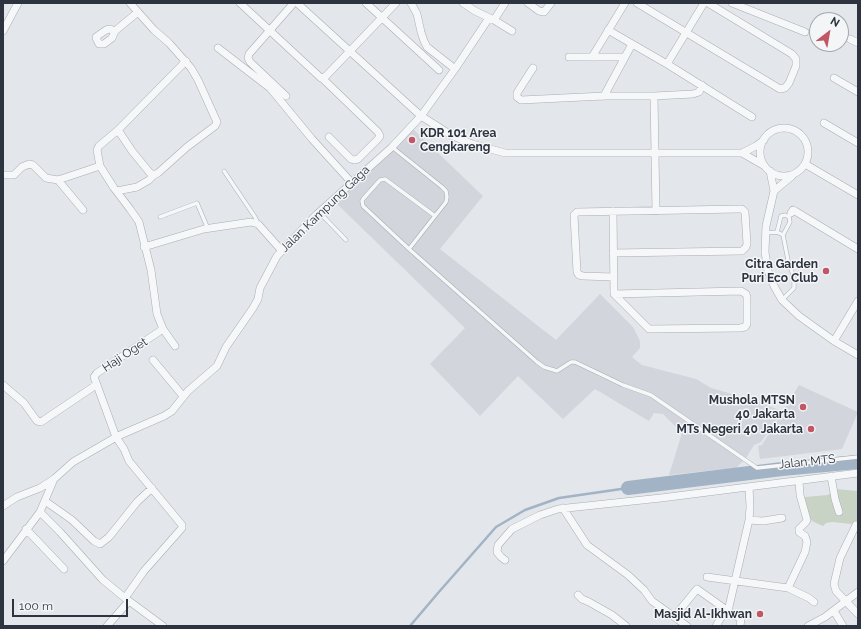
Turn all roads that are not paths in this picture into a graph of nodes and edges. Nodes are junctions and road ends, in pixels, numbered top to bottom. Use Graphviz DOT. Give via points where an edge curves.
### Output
graph roads {
  1 [pos="18,3"];
  2 [pos="130,3"];
  3 [pos="240,3"];
  4 [pos="292,3"];
  5 [pos="297,3"];
  6 [pos="366,3"];
  7 [pos="396,3"];
  8 [pos="411,3"];
  9 [pos="464,3"];
  10 [pos="504,3"];
  11 [pos="528,3"];
  12 [pos="551,3"];
  13 [pos="625,3"];
  14 [pos="637,3"];
  15 [pos="704,3"];
  16 [pos="708,3"];
  17 [pos="732,3"];
  18 [pos="138,12"];
  19 [pos="382,18"];
  20 [pos="492,19"];
  21 [pos="608,30"];
  22 [pos="3,31"];
  23 [pos="115,31"];
  24 [pos="512,31"];
  25 [pos="270,32"];
  26 [pos="686,32"];
  27 [pos="805,32"];
  28 [pos="850,39"];
  29 [pos="858,43"];
  30 [pos="632,44"];
  31 [pos="218,48"];
  32 [pos="350,50"];
  33 [pos="569,57"];
  34 [pos="592,57"];
  35 [pos="625,57"];
  36 [pos="186,62"];
  37 [pos="667,64"];
  38 [pos="533,68"];
  39 [pos="455,69"];
  40 [pos="439,70"];
  41 [pos="322,78"];
  42 [pos="834,78"];
  43 [pos="702,85"];
  44 [pos="858,92"];
  45 [pos="286,96"];
  46 [pos="604,96"];
  47 [pos="654,96"];
  48 [pos="421,116"];
  49 [pos="752,117"];
  50 [pos="824,123"];
  51 [pos="118,130"];
  52 [pos="329,137"];
  53 [pos="764,140"];
  54 [pos="858,143"];
  55 [pos="392,147"];
  56 [pos="742,153"];
  57 [pos="654,154"];
  58 [pos="805,164"];
  59 [pos="100,166"];
  60 [pos="768,170"];
  61 [pos="224,171"];
  62 [pos="3,174"];
  63 [pos="794,174"];
  64 [pos="154,175"];
  65 [pos="58,180"];
  66 [pos="352,183"];
  67 [pos="774,191"];
  68 [pos="117,192"];
  69 [pos="858,195"];
  70 [pos="84,210"];
  71 [pos="613,211"];
  72 [pos="656,211"];
  73 [pos="319,212"];
  74 [pos="791,213"];
  75 [pos="435,216"];
  76 [pos="160,217"];
  77 [pos="258,224"];
  78 [pos="208,229"];
  79 [pos="778,232"];
  80 [pos="765,233"];
  81 [pos="783,235"];
  82 [pos="346,240"];
  83 [pos="144,247"];
  84 [pos="409,249"];
  85 [pos="858,250"];
  86 [pos="282,251"];
  87 [pos="613,253"];
  88 [pos="613,277"];
  89 [pos="614,294"];
  90 [pos="782,300"];
  91 [pos="857,304"];
  92 [pos="163,329"];
  93 [pos="834,341"];
  94 [pos="175,346"];
  95 [pos="858,355"];
  96 [pos="153,360"];
  97 [pos="3,385"];
  98 [pos="96,385"];
  99 [pos="183,396"];
  100 [pos="116,437"];
  101 [pos="858,457"];
  102 [pos="858,473"];
  103 [pos="831,476"];
  104 [pos="54,479"];
  105 [pos="799,481"];
  106 [pos="749,487"];
  107 [pos="152,488"];
  108 [pos="45,501"];
  109 [pos="3,506"];
  110 [pos="563,508"];
  111 [pos="40,512"];
  112 [pos="839,512"];
  113 [pos="782,518"];
  114 [pos="748,520"];
  115 [pos="856,525"];
  116 [pos="26,529"];
  117 [pos="505,560"];
  118 [pos="3,561"];
  119 [pos="64,569"];
  120 [pos="707,578"];
  121 [pos="735,582"];
  122 [pos="788,588"];
  123 [pos="858,592"];
  124 [pos="578,595"];
  125 [pos="127,600"];
  126 [pos="814,602"];
  127 [pos="846,603"];
  128 [pos="728,611"];
  129 [pos="834,611"];
  130 [pos="858,614"];
  131 [pos="674,616"];
  132 [pos="107,626"];
  133 [pos="163,626"];
  134 [pos="626,626"];
  135 [pos="687,626"];
  136 [pos="716,626"];
  137 [pos="740,626"];
  138 [pos="808,626"];
  139 [pos="843,626"];
  1 -- 22 [label="street"];
  2 -- 18 [label="street"];
  3 -- 25 [label="street"];
  4 -- 25 [label="street"];
  5 -- 32 [label="street"];
  6 -- 19 [label="street"];
  7 -- 19 [label="street"];
  8 -- 39 [label="street" via="418,14 427,47"];
  9 -- 20 [label="street"];
  10 -- 20 [label="street, Jalan Kampung Gaga"];
  11 -- 12 [label="street" via="544,12"];
  13 -- 21 [label="street"];
  14 -- 26 [label="street"];
  15 -- 26 [label="street"];
  16 -- 26 [label="street" via="792,54 796,59 796,66 790,83 780,89"];
  17 -- 27 [label="street"];
  18 -- 23 [label="street"];
  18 -- 36 [label="street"];
  19 -- 32 [label="street"];
  19 -- 40 [label="street"];
  20 -- 24 [label="street"];
  20 -- 39 [label="street, Jalan Kampung Gaga"];
  21 -- 30 [label="street"];
  21 -- 34 [label="street"];
  25 -- 41 [label="street"];
  25 -- 45 [label="street" via="248,58"];
  26 -- 37 [label="street"];
  28 -- 29 [label="street"];
  30 -- 35 [label="street"];
  30 -- 37 [label="street"];
  31 -- 66 [label="street" via="270,88"];
  32 -- 41 [label="street"];
  32 -- 48 [label="street"];
  33 -- 34 [label="street"];
  34 -- 35 [label="street"];
  35 -- 46 [label="street"];
  36 -- 51 [label="street"];
  36 -- 64 [label="street" via="198,80 217,122"];
  37 -- 43 [label="street"];
  38 -- 46 [label="street" via="517,93 521,100"];
  39 -- 48 [label="street, Jalan Kampung Gaga"];
  41 -- 52 [label="street" via="380,136 354,160"];
  42 -- 44 [label="street"];
  43 -- 47 [label="street" via="699,92 693,94"];
  43 -- 49 [label="street"];
  46 -- 47 [label="street"];
  47 -- 57 [label="street"];
  48 -- 55 [label="street, Jalan Kampung Gaga"];
  48 -- 57 [label="street" via="450,135 505,154"];
  50 -- 54 [label="street"];
  51 -- 59 [label="street" via="98,148 96,153"];
  51 -- 64 [label="street" via="132,151"];
  53 -- 56 [label="street"];
  53 -- 58 [label="street" via="770,132 780,128 794,130 802,136 807,145 808,155"];
  53 -- 60 [label="street" via="760,152"];
  55 -- 66 [label="street, Jalan Kampung Gaga"];
  55 -- 75 [label="lane" via="446,191 446,202"];
  56 -- 57 [label="street"];
  56 -- 60 [label="street" via="757,160"];
  57 -- 72 [label="street"];
  58 -- 63 [label="street"];
  58 -- 69 [label="street"];
  59 -- 65 [label="street"];
  59 -- 68 [label="street"];
  60 -- 63 [label="street" via="779,176"];
  60 -- 67 [label="street"];
  61 -- 77 [label="lane"];
  62 -- 65 [label="street" via="14,175 29,164 46,178"];
  63 -- 67 [label="street"];
  64 -- 68 [label="street" via="137,187"];
  65 -- 70 [label="street"];
  66 -- 73 [label="street, Jalan Kampung Gaga"];
  67 -- 80 [label="street"];
  68 -- 83 [label="street" via="138,222"];
  71 -- 72 [label="street"];
  71 -- 87 [label="street"];
  71 -- 88 [label="street" via="577,211 574,216 578,273 583,276"];
  72 -- 87 [label="street" via="742,209 745,213 746,248 742,251"];
  73 -- 82 [label="lane"];
  73 -- 86 [label="street, Jalan Kampung Gaga"];
  74 -- 85 [label="street" via="795,211"];
  75 -- 84 [label="lane"];
  75 -- 84 [label="lane" via="385,179 380,180 362,199 363,206"];
  76 -- 78 [label="lane" via="197,203"];
  77 -- 78 [label="street" via="251,222"];
  77 -- 86 [label="street"];
  78 -- 83 [label="street"];
  79 -- 80 [label="lane"];
  79 -- 81 [label="lane"];
  79 -- 81 [label="lane" via="781,216 789,217 790,222"];
  80 -- 90 [label="street" via="768,272"];
  81 -- 90 [label="lane" via="795,284"];
  83 -- 92 [label="street" via="151,270 157,314"];
  84 -- 101 [label="lane, Jalan MTS" via="544,367 557,371 575,362 622,385 652,395 757,468"];
  86 -- 99 [label="street, Jalan Kampung Gaga" via="264,281 253,308 216,366"];
  87 -- 88 [label="street"];
  88 -- 89 [label="street"];
  89 -- 89 [label="street" via="742,291 747,296 747,324 740,328 649,329"];
  90 -- 93 [label="street" via="799,316"];
  91 -- 93 [label="street"];
  92 -- 94 [label="street"];
  92 -- 98 [label="street, Haji Oget" via="97,373 94,377"];
  93 -- 95 [label="street"];
  96 -- 99 [label="street"];
  97 -- 98 [label="street" via="41,422"];
  98 -- 100 [label="street"];
  99 -- 100 [label="street, Jalan Kampung Gaga" via="172,411 164,416"];
  100 -- 104 [label="street, Jalan Kampung Gaga" via="72,462"];
  100 -- 107 [label="street" via="129,461"];
  102 -- 103 [label="street"];
  103 -- 105 [label="street"];
  103 -- 112 [label="street"];
  104 -- 108 [label="street"];
  104 -- 109 [label="street"];
  105 -- 106 [label="street"];
  105 -- 122 [label="street" via="807,520 799,529 807,542"];
  106 -- 110 [label="street"];
  106 -- 114 [label="street"];
  107 -- 108 [label="street" via="100,544"];
  107 -- 125 [label="street" via="181,522 182,528 144,571"];
  108 -- 111 [label="street"];
  110 -- 117 [label="street" via="512,529 498,545 497,552"];
  110 -- 131 [label="street" via="587,545 628,575 652,601"];
  111 -- 116 [label="street"];
  111 -- 125 [label="street" via="103,580"];
  113 -- 114 [label="street"];
  114 -- 121 [label="street"];
  115 -- 127 [label="street" via="840,558 834,584 836,591"];
  116 -- 118 [label="street"];
  116 -- 119 [label="street"];
  120 -- 121 [label="street"];
  121 -- 122 [label="street"];
  121 -- 128 [label="street"];
  122 -- 126 [label="street"];
  123 -- 127 [label="street"];
  124 -- 134 [label="street"];
  125 -- 132 [label="street"];
  125 -- 133 [label="street"];
  127 -- 129 [label="street"];
  127 -- 130 [label="street"];
  128 -- 131 [label="street" via="697,589"];
  128 -- 136 [label="street"];
  128 -- 137 [label="street" via="741,620"];
  129 -- 138 [label="street"];
  129 -- 139 [label="street"];
  131 -- 135 [label="street"];
}
